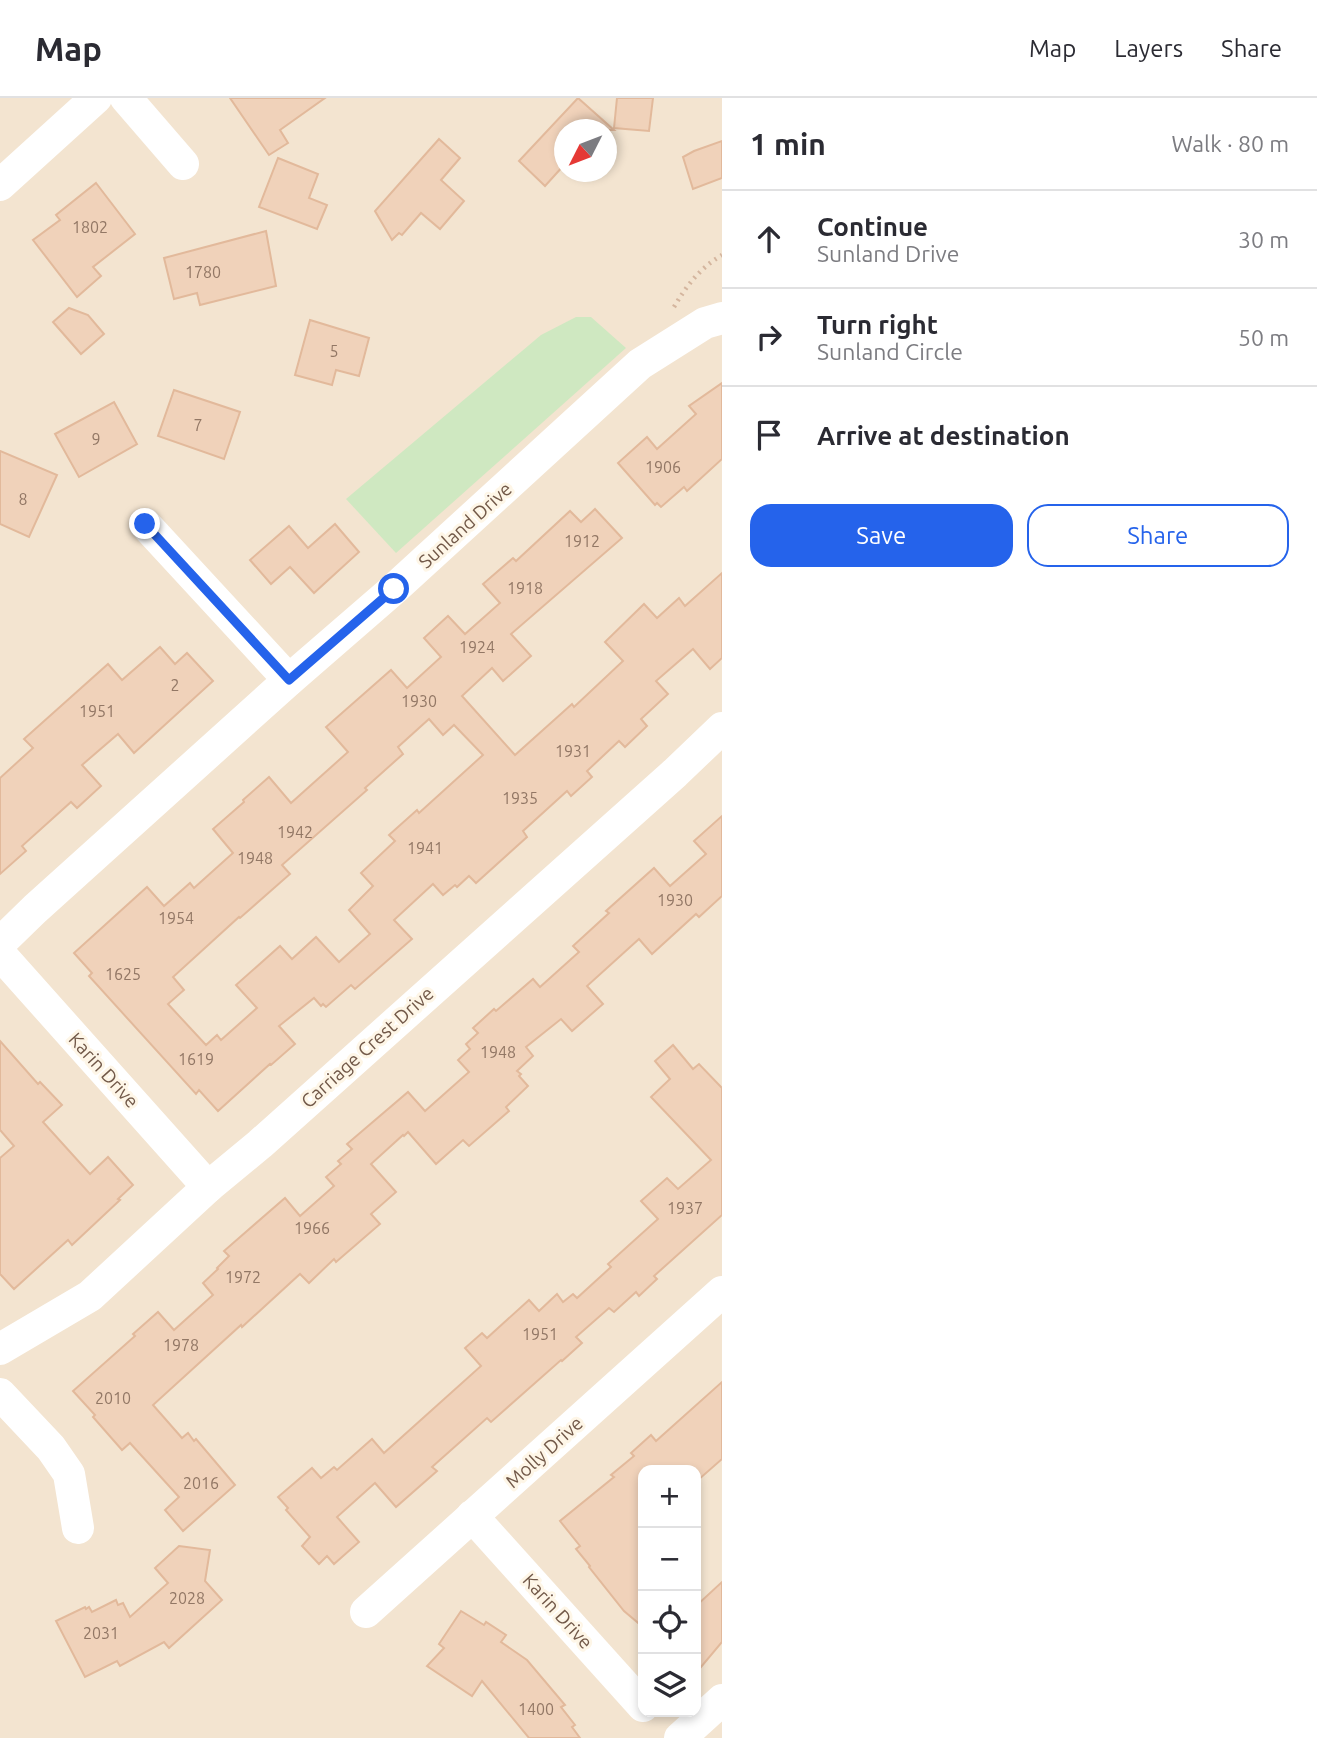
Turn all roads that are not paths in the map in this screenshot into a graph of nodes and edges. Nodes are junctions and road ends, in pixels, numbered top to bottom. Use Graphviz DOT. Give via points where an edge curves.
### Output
graph roads {
  1 [pos="96,98"];
  2 [pos="126,98"];
  3 [pos="183,164"];
  4 [pos="0,185"];
  5 [pos="722,318"];
  6 [pos="145,524"];
  7 [pos="289,680"];
  8 [pos="722,728"];
  9 [pos="0,943"];
  10 [pos="0,954"];
  11 [pos="208,1187"];
  12 [pos="722,1292"];
  13 [pos="0,1349"];
  14 [pos="0,1394"];
  15 [pos="472,1516"];
  16 [pos="78,1528"];
  17 [pos="366,1612"];
  18 [pos="638,1700"];
  19 [pos="722,1700"];
  20 [pos="653,1717"];
  21 [pos="672,1738"];
  22 [pos="680,1738"];
  1 -- 4 [label="street"];
  2 -- 3 [label="street"];
  5 -- 7 [label="street, Sunland Drive" via="705,323 640,364"];
  6 -- 7 [label="street"];
  7 -- 9 [label="street, Sunland Drive"];
  8 -- 11 [label="street, Carriage Crest Drive"];
  10 -- 11 [label="street, Karin Drive"];
  11 -- 13 [label="street, Carriage Crest Drive" via="90,1296"];
  12 -- 15 [label="street, Molly Drive"];
  14 -- 16 [label="street" via="69,1474"];
  15 -- 17 [label="street, Molly Drive"];
  15 -- 18 [label="street, Karin Drive"];
  19 -- 22 [label="street"];
  20 -- 21 [label="street"];
}
